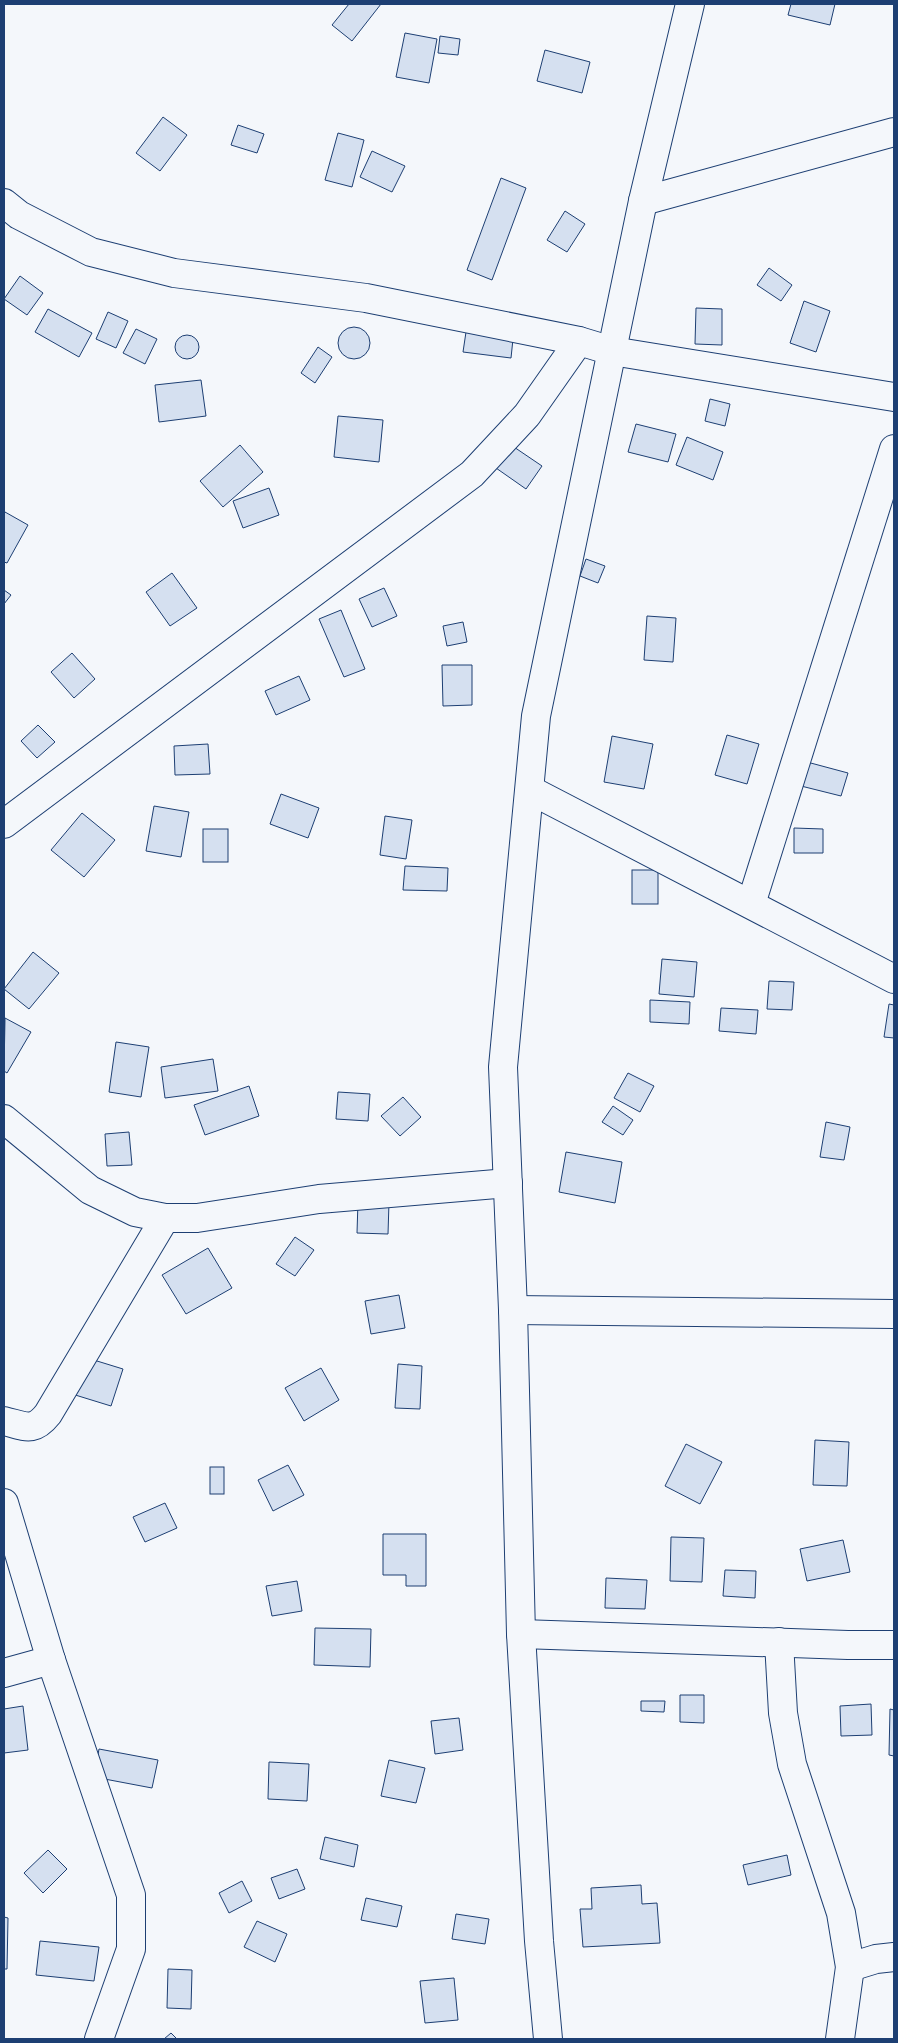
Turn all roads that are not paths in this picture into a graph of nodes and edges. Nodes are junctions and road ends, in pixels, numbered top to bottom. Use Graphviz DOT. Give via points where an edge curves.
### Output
graph roads {
  1 [pos="690,4"];
  2 [pos="894,132"];
  3 [pos="643,201"];
  4 [pos="4,203"];
  5 [pos="579,341"];
  6 [pos="612,351"];
  7 [pos="894,397"];
  8 [pos="894,450"];
  9 [pos="530,790"];
  10 [pos="4,824"];
  11 [pos="751,904"];
  12 [pos="894,979"];
  13 [pos="4,1119"];
  14 [pos="508,1183"];
  15 [pos="165,1218"];
  16 [pos="513,1310"];
  17 [pos="894,1314"];
  18 [pos="4,1420"];
  19 [pos="4,1503"];
  20 [pos="521,1634"];
  21 [pos="779,1642"];
  22 [pos="894,1645"];
  23 [pos="51,1660"];
  24 [pos="4,1673"];
  25 [pos="894,1958"];
  26 [pos="850,1967"];
  27 [pos="99,2039"];
  28 [pos="548,2039"];
  29 [pos="840,2039"];
  1 -- 3 [label="street"];
  2 -- 3 [label="street"];
  3 -- 6 [label="street"];
  4 -- 5 [label="street" via="19,215 91,252 174,273 366,298"];
  5 -- 6 [label="street"];
  5 -- 10 [label="street" via="527,415 472,474"];
  6 -- 7 [label="street"];
  6 -- 9 [label="street" via="536,716"];
  8 -- 11 [label="street"];
  9 -- 11 [label="street"];
  9 -- 14 [label="street" via="503,1067"];
  11 -- 12 [label="street"];
  13 -- 15 [label="street" via="90,1190 135,1212"];
  14 -- 15 [label="street" via="319,1200 197,1218"];
  14 -- 16 [label="street"];
  15 -- 18 [label="street" via="48,1414 40,1424 27,1427"];
  16 -- 17 [label="street"];
  16 -- 20 [label="street"];
  19 -- 23 [label="street"];
  20 -- 21 [label="street"];
  20 -- 28 [label="street"];
  21 -- 22 [label="street"];
  21 -- 26 [label="street" via="783,1712 792,1764 841,1913"];
  23 -- 24 [label="street"];
  23 -- 27 [label="street" via="131,1895 130,1949"];
  25 -- 26 [label="street" via="876,1958"];
  26 -- 29 [label="street"];
}
